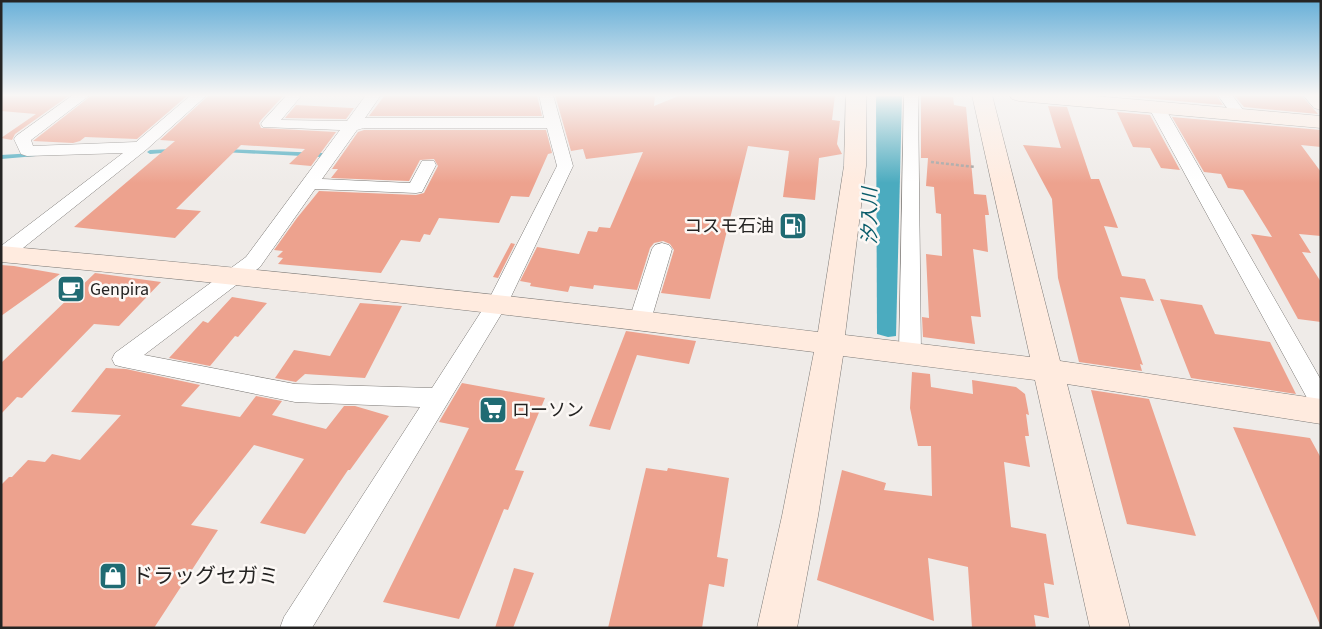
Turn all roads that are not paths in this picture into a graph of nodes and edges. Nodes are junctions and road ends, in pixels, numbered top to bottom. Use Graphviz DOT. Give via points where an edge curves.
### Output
graph roads {
  1 [pos="42,124"];
  2 [pos="166,124"];
  3 [pos="284,124"];
  4 [pos="358,124"];
  5 [pos="554,124"];
  6 [pos="856,124"];
  7 [pos="911,124"];
  8 [pos="989,124"];
  9 [pos="1166,124"];
  10 [pos="353,126"];
  11 [pos="140,147"];
  12 [pos="428,165"];
  13 [pos="310,184"];
  14 [pos="662,249"];
  15 [pos="2,254"];
  16 [pos="236,275"];
  17 [pos="498,303"];
  18 [pos="640,320"];
  19 [pos="830,344"];
  20 [pos="910,355"];
  21 [pos="1047,370"];
  22 [pos="439,398"];
  23 [pos="1321,402"];
  24 [pos="1321,412"];
  25 [pos="295,628"];
  26 [pos="777,628"];
  27 [pos="1110,628"];
  1 -- 11 [label="street" via="22,139 27,151"];
  2 -- 11 [label="street"];
  3 -- 10 [label="street"];
  4 -- 10 [label="street"];
  5 -- 17 [label="street" via="565,166"];
  6 -- 19 [label="street" via="855,166"];
  7 -- 20 [label="street"];
  8 -- 21 [label="street"];
  9 -- 23 [label="street"];
  10 -- 13 [label="street"];
  11 -- 15 [label="street"];
  12 -- 13 [label="street" via="416,188"];
  13 -- 16 [label="street" via="253,262"];
  14 -- 18 [label="street"];
  15 -- 16 [label="street"];
  16 -- 17 [label="street"];
  16 -- 22 [label="street" via="123,359 295,393"];
  17 -- 18 [label="street"];
  17 -- 22 [label="street"];
  18 -- 19 [label="street"];
  19 -- 20 [label="street"];
  19 -- 26 [label="street"];
  20 -- 21 [label="street"];
  21 -- 24 [label="street"];
  21 -- 27 [label="street"];
  22 -- 25 [label="street"];
}
